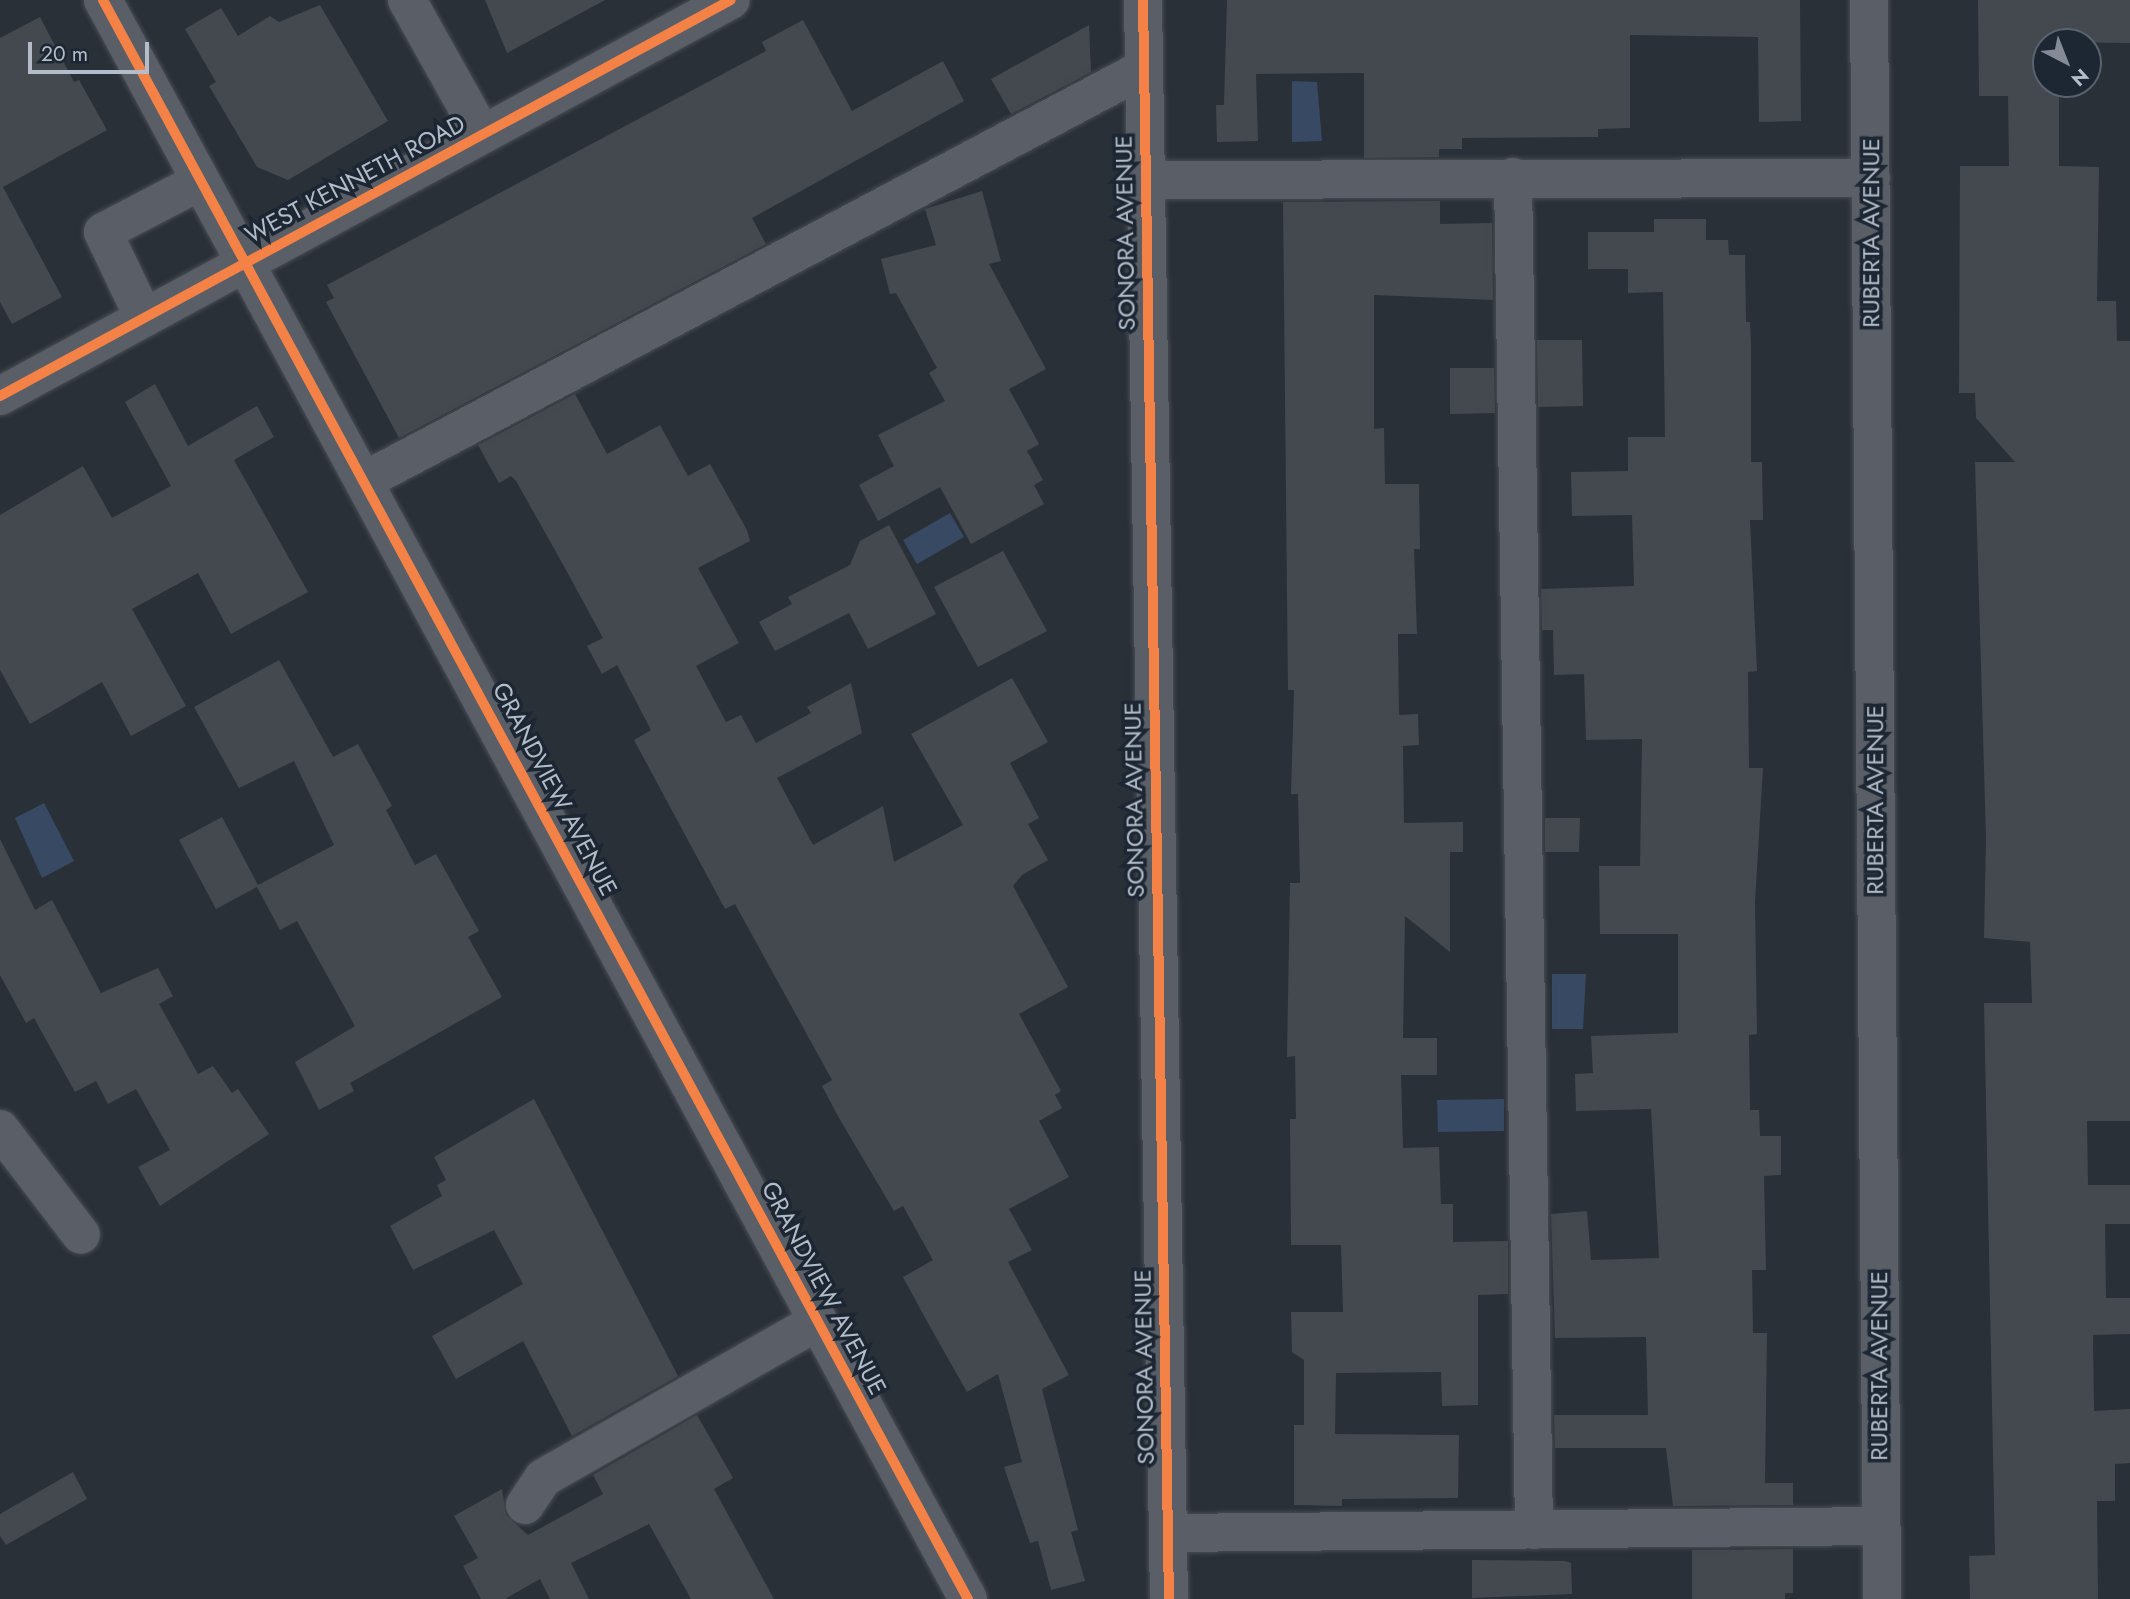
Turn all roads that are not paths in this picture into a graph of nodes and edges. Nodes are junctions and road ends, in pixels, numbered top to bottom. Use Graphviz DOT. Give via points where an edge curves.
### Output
graph roads {
  1 [pos="103,0"];
  2 [pos="407,0"];
  3 [pos="731,0"];
  4 [pos="1143,0"];
  5 [pos="1868,0"];
  6 [pos="1143,69"];
  7 [pos="482,134"];
  8 [pos="1513,177"];
  9 [pos="1871,178"];
  10 [pos="1145,180"];
  11 [pos="201,181"];
  12 [pos="246,262"];
  13 [pos="144,318"];
  14 [pos="0,396"];
  15 [pos="364,481"];
  16 [pos="0,1129"];
  17 [pos="81,1235"];
  18 [pos="818,1321"];
  19 [pos="525,1505"];
  20 [pos="1880,1526"];
  21 [pos="1534,1530"];
  22 [pos="1168,1533"];
  23 [pos="968,1599"];
  24 [pos="1169,1599"];
  25 [pos="1882,1599"];
  1 -- 11 [label="street, GRANDVIEW AVENUE"];
  2 -- 7 [label="street"];
  3 -- 7 [label="street, WEST KENNETH ROAD"];
  4 -- 6 [label="street, SONORA AVENUE"];
  5 -- 9 [label="street, RUBERTA AVENUE"];
  6 -- 10 [label="street, SONORA AVENUE"];
  6 -- 15 [label="street"];
  7 -- 12 [label="street, WEST KENNETH ROAD"];
  8 -- 9 [label="street"];
  8 -- 10 [label="street"];
  8 -- 21 [label="street"];
  9 -- 20 [label="street, RUBERTA AVENUE"];
  10 -- 22 [label="street, SONORA AVENUE"];
  11 -- 12 [label="street, GRANDVIEW AVENUE"];
  11 -- 13 [label="street" via="103,232"];
  12 -- 13 [label="street, WEST KENNETH ROAD"];
  12 -- 15 [label="street, GRANDVIEW AVENUE"];
  13 -- 14 [label="street, WEST KENNETH ROAD"];
  15 -- 18 [label="street, GRANDVIEW AVENUE"];
  16 -- 17 [label="street"];
  18 -- 19 [label="street" via="543,1478"];
  18 -- 23 [label="street, GRANDVIEW AVENUE"];
  20 -- 21 [label="street"];
  20 -- 25 [label="street, RUBERTA AVENUE"];
  21 -- 22 [label="street"];
  22 -- 24 [label="street, SONORA AVENUE"];
}
